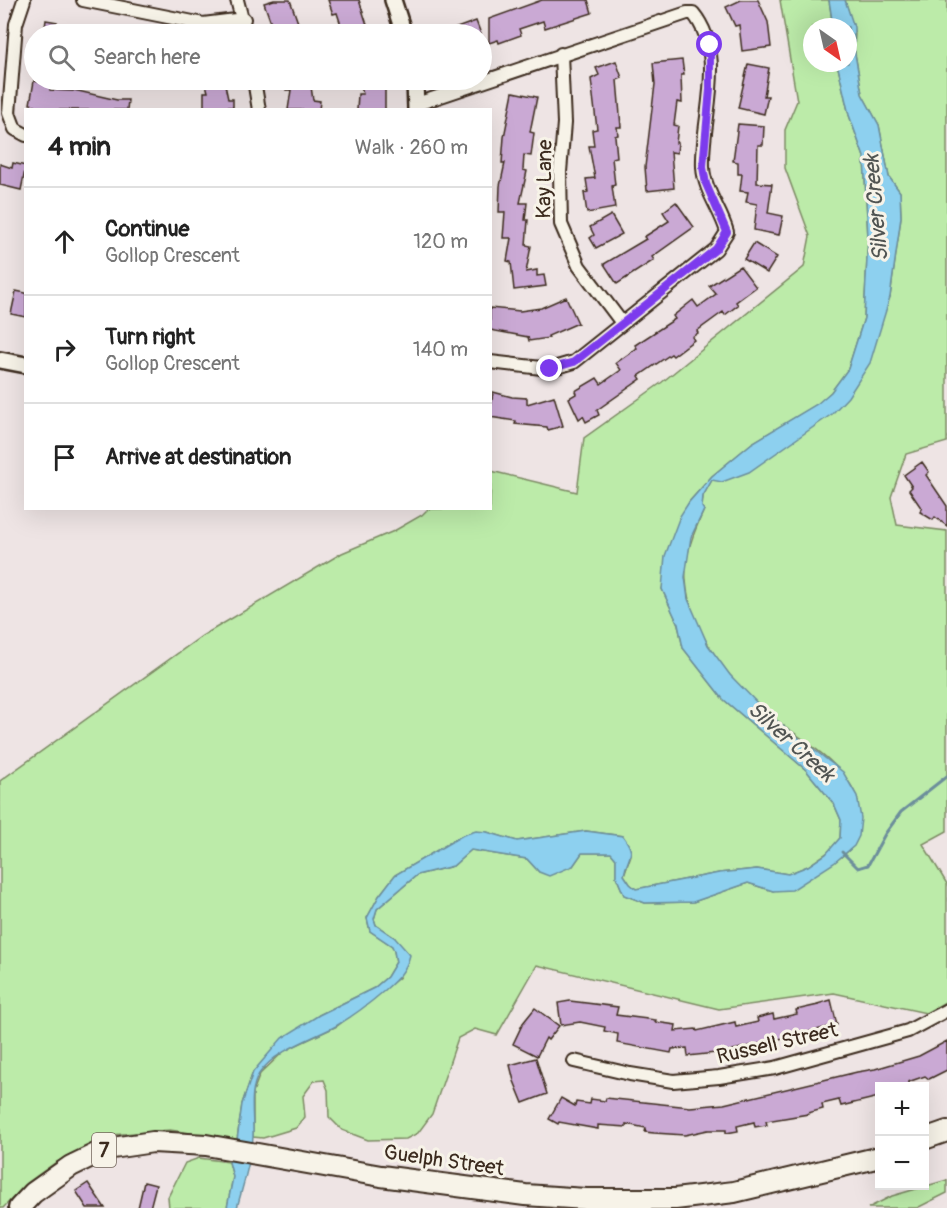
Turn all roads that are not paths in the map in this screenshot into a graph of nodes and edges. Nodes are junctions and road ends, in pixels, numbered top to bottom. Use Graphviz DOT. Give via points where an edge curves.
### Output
graph roads {
  1 [pos="24,0"];
  2 [pos="83,0"];
  3 [pos="237,0"];
  4 [pos="393,0"];
  5 [pos="244,19"];
  6 [pos="245,24"];
  7 [pos="401,24"];
  8 [pos="561,54"];
  9 [pos="492,79"];
  10 [pos="256,90"];
  11 [pos="416,90"];
  12 [pos="463,90"];
  13 [pos="417,107"];
  14 [pos="259,108"];
  15 [pos="24,134"];
  16 [pos="622,322"];
  17 [pos="0,360"];
  18 [pos="492,362"];
  19 [pos="24,365"];
  20 [pos="947,1010"];
  21 [pos="574,1060"];
  22 [pos="947,1131"];
  23 [pos="929,1137"];
  24 [pos="875,1158"];
  25 [pos="19,1208"];
  1 -- 15 [label="street" via="16,24 9,113 15,129"];
  2 -- 5 [label="street" via="203,24"];
  3 -- 5 [label="street"];
  4 -- 7 [label="street"];
  5 -- 6 [label="street"];
  8 -- 9 [label="street"];
  8 -- 16 [label="street, Kay Lane" via="561,224 579,266"];
  8 -- 16 [label="street" via="687,13 693,13 701,24 710,45 703,167 706,184 727,232 716,249"];
  10 -- 14 [label="street"];
  11 -- 13 [label="street"];
  12 -- 13 [label="street"];
  16 -- 18 [label="street" via="574,362 550,369"];
  17 -- 19 [label="street"];
  20 -- 21 [label="street, Russell Street" via="908,1031 775,1068 719,1077 673,1081"];
  22 -- 23 [label="main road"];
  24 -- 25 [label="main road, Guelph Street / 7" via="734,1192 675,1199 586,1199 525,1195 381,1176 206,1145 153,1142 106,1149 70,1166"];
}
